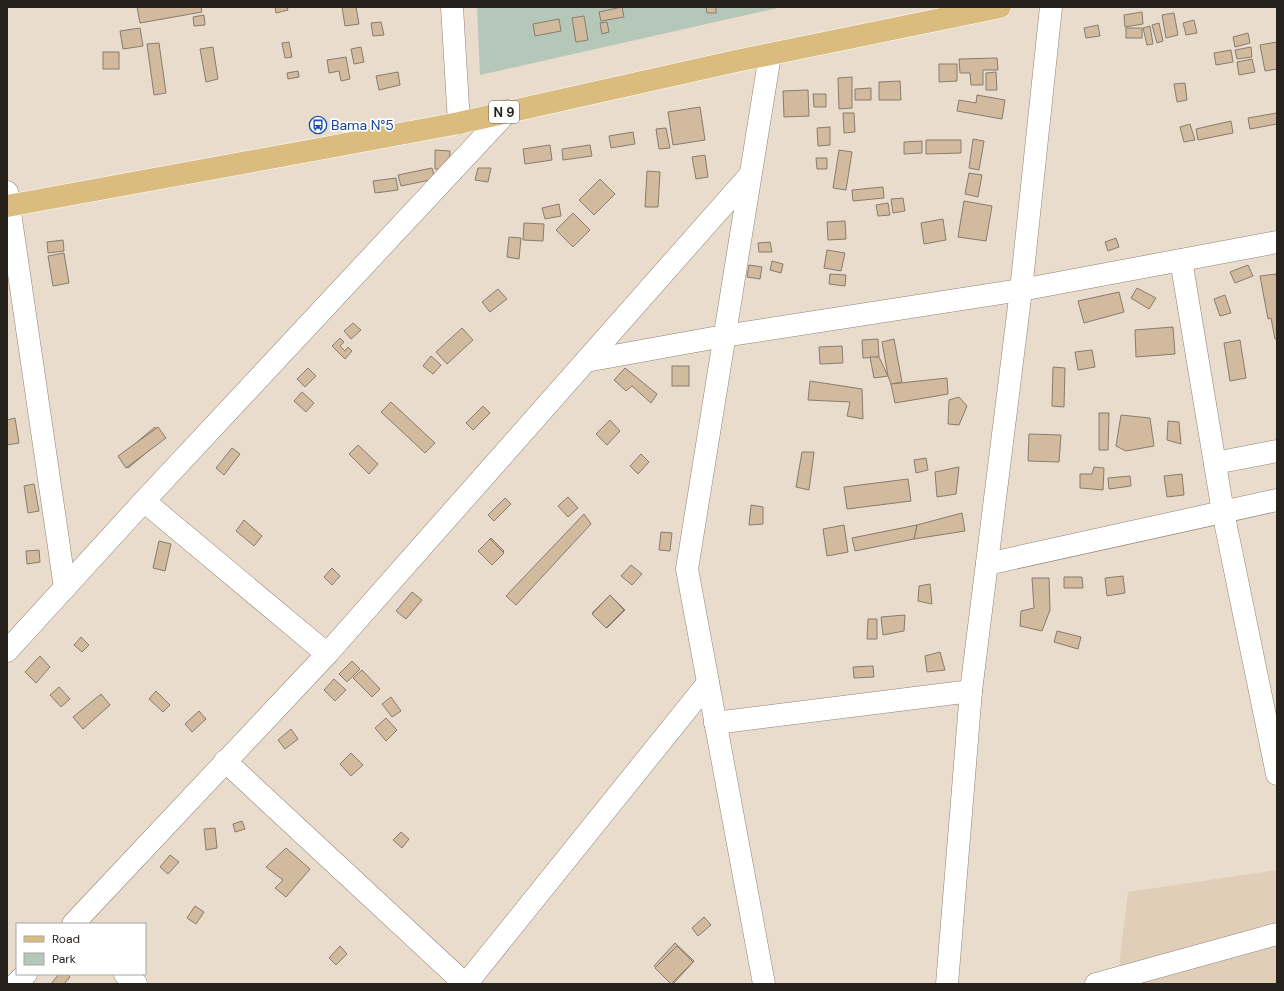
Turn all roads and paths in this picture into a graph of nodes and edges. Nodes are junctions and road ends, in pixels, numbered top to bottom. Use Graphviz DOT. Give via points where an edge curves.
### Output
graph roads {
  1 [pos="452,7"];
  2 [pos="1000,7"];
  3 [pos="1051,7"];
  4 [pos="770,55"];
  5 [pos="508,111"];
  6 [pos="459,123"];
  7 [pos="750,175"];
  8 [pos="8,201"];
  9 [pos="1277,242"];
  10 [pos="1181,260"];
  11 [pos="1021,290"];
  12 [pos="724,336"];
  13 [pos="586,361"];
  14 [pos="1277,451"];
  15 [pos="1215,463"];
  16 [pos="1277,500"];
  17 [pos="144,501"];
  18 [pos="1223,512"];
  19 [pos="987,564"];
  20 [pos="65,588"];
  21 [pos="7,651"];
  22 [pos="327,654"];
  23 [pos="708,684"];
  24 [pos="971,691"];
  25 [pos="715,723"];
  26 [pos="226,761"];
  27 [pos="1277,774"];
  28 [pos="74,923"];
  29 [pos="1277,934"];
  30 [pos="25,975"];
  31 [pos="126,975"];
  32 [pos="16,984"];
  33 [pos="136,984"];
  34 [pos="465,984"];
  35 [pos="764,984"];
  36 [pos="947,984"];
  37 [pos="1097,984"];
  1 -- 6 [label="street"];
  2 -- 4 [label="main road, N 9"];
  3 -- 11 [label="street"];
  4 -- 5 [label="main road, N 9"];
  4 -- 7 [label="street"];
  5 -- 6 [label="main road, N 9"];
  5 -- 17 [label="street"];
  6 -- 8 [label="main road, N 9"];
  7 -- 12 [label="street"];
  7 -- 13 [label="street"];
  8 -- 20 [label="street"];
  9 -- 10 [label="street"];
  10 -- 11 [label="street"];
  10 -- 15 [label="street"];
  11 -- 12 [label="street"];
  11 -- 19 [label="street"];
  12 -- 13 [label="street"];
  12 -- 23 [label="street" via="687,569"];
  13 -- 22 [label="street"];
  14 -- 15 [label="street"];
  15 -- 18 [label="street"];
  16 -- 18 [label="street"];
  17 -- 20 [label="street"];
  17 -- 22 [label="street"];
  18 -- 19 [label="street"];
  18 -- 27 [label="street"];
  19 -- 24 [label="street"];
  20 -- 21 [label="street"];
  22 -- 26 [label="street"];
  23 -- 25 [label="street"];
  23 -- 34 [label="street"];
  24 -- 25 [label="street"];
  24 -- 36 [label="street"];
  25 -- 35 [label="street"];
  26 -- 28 [label="street"];
  26 -- 34 [label="street"];
  29 -- 37 [label="street"];
  30 -- 32 [label="street"];
  31 -- 33 [label="street"];
}
